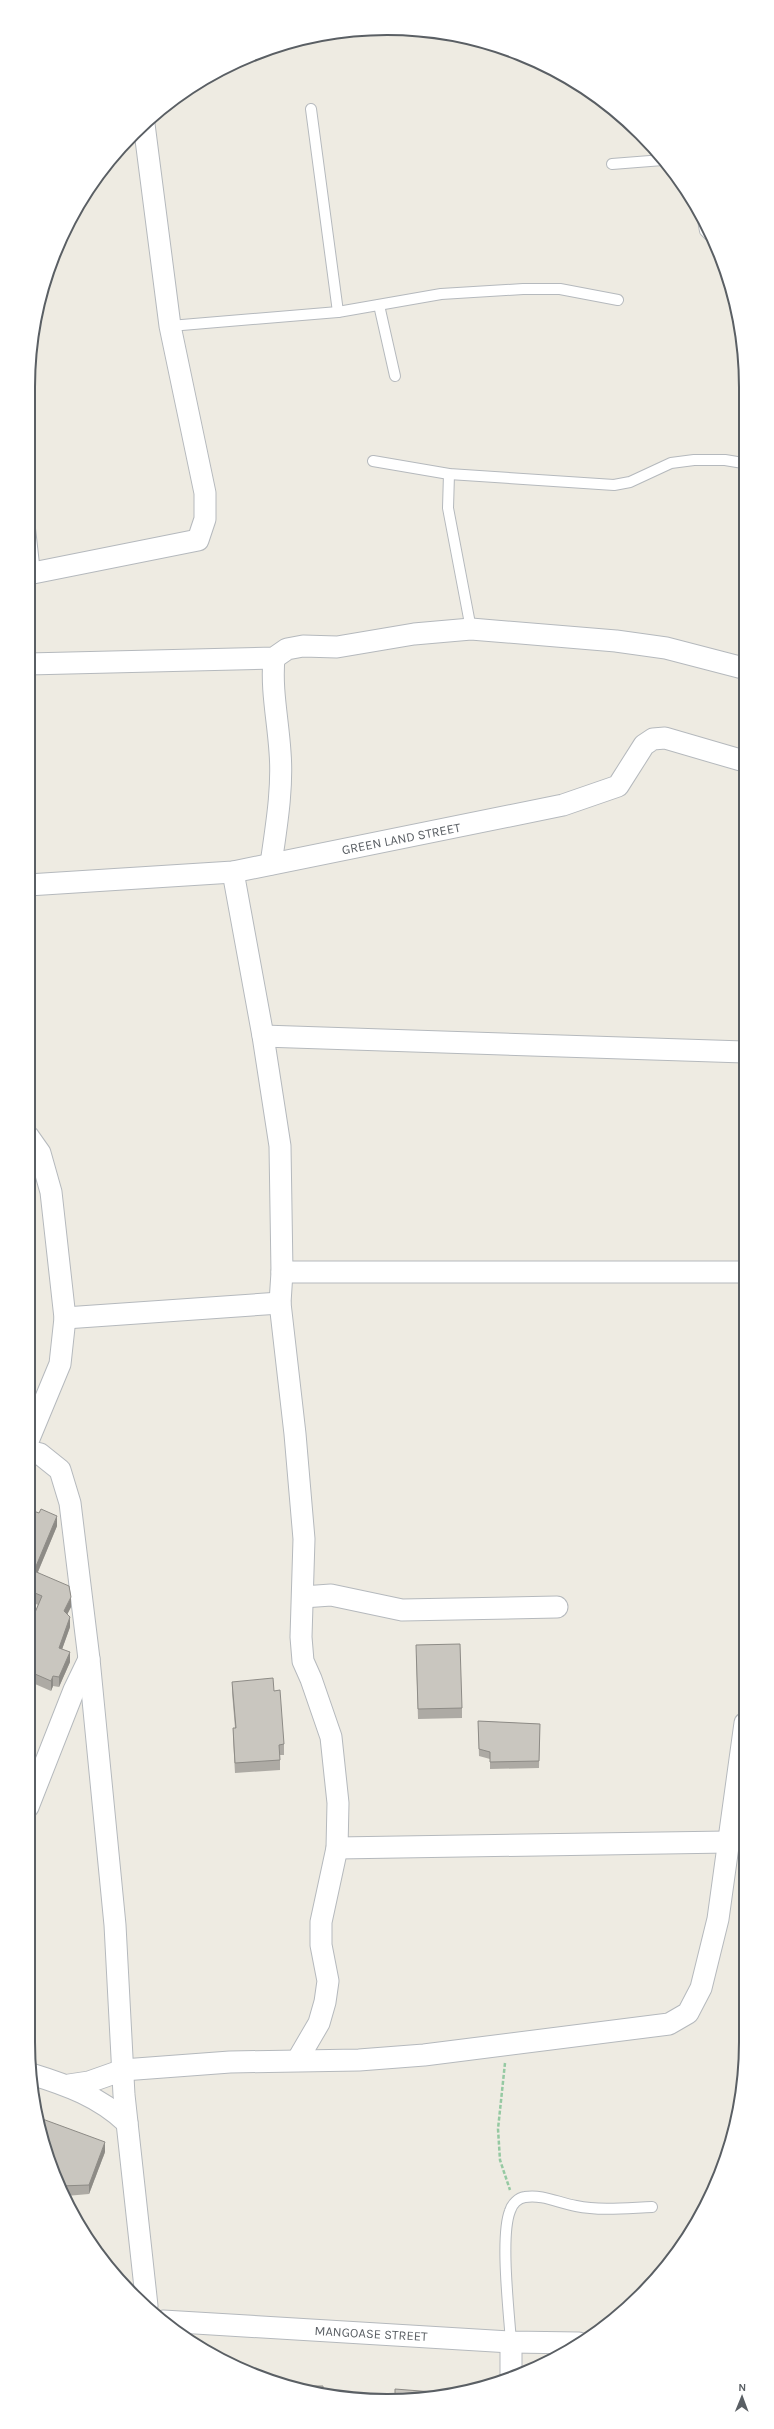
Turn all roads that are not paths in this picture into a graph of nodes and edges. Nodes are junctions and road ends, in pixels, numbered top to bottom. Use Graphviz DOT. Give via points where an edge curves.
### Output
graph roads {
  1 [pos="311,108"];
  2 [pos="145,131"];
  3 [pos="656,161"];
  4 [pos="612,164"];
  5 [pos="618,300"];
  6 [pos="379,305"];
  7 [pos="338,312"];
  8 [pos="170,326"];
  9 [pos="395,376"];
  10 [pos="373,461"];
  11 [pos="739,462"];
  12 [pos="449,474"];
  13 [pos="35,573"];
  14 [pos="471,629"];
  15 [pos="274,658"];
  16 [pos="35,664"];
  17 [pos="739,667"];
  18 [pos="739,760"];
  19 [pos="271,864"];
  20 [pos="233,872"];
  21 [pos="35,886"];
  22 [pos="263,1036"];
  23 [pos="739,1052"];
  24 [pos="35,1146"];
  25 [pos="282,1272"];
  26 [pos="739,1272"];
  27 [pos="280,1303"];
  28 [pos="65,1318"];
  29 [pos="35,1424"];
  30 [pos="35,1453"];
  31 [pos="304,1597"];
  32 [pos="557,1607"];
  33 [pos="90,1659"];
  34 [pos="739,1765"];
  35 [pos="35,1789"];
  36 [pos="728,1842"];
  37 [pos="337,1848"];
  38 [pos="298,2059"];
  39 [pos="123,2070"];
  40 [pos="37,2076"];
  41 [pos="69,2085"];
  42 [pos="127,2124"];
  43 [pos="652,2207"];
  44 [pos="146,2299"];
  45 [pos="174,2322"];
  46 [pos="511,2342"];
  47 [pos="570,2343"];
  48 [pos="511,2371"];
  1 -- 7 [label="lane"];
  2 -- 8 [label="street"];
  3 -- 4 [label="lane"];
  5 -- 6 [label="lane" via="560,289 523,289 441,294"];
  6 -- 7 [label="lane"];
  6 -- 9 [label="lane"];
  7 -- 8 [label="lane"];
  8 -- 13 [label="street" via="205,493 205,519 198,540"];
  10 -- 12 [label="lane"];
  11 -- 12 [label="lane" via="725,460 671,463 630,482 614,484"];
  12 -- 14 [label="lane" via="448,508"];
  14 -- 15 [label="street" via="427,632 337,647 303,646 288,649"];
  14 -- 17 [label="street" via="616,641 666,648"];
  15 -- 16 [label="street"];
  15 -- 19 [label="street" via="272,679 280,753 279,805"];
  18 -- 19 [label="street, GREEN LAND STREET" via="665,738 653,739 644,745 624,780 610,790 563,806"];
  19 -- 20 [label="street, GREEN LAND STREET"];
  20 -- 21 [label="street, GREEN LAND STREET"];
  20 -- 22 [label="street"];
  22 -- 23 [label="street"];
  22 -- 25 [label="street" via="280,1146"];
  24 -- 28 [label="street" via="40,1153 51,1192"];
  25 -- 26 [label="street"];
  25 -- 27 [label="street"];
  27 -- 28 [label="street"];
  27 -- 31 [label="street" via="295,1434 303,1532"];
  28 -- 29 [label="street" via="60,1364"];
  30 -- 33 [label="street" via="60,1470 70,1503"];
  31 -- 32 [label="street" via="331,1595 402,1610"];
  31 -- 37 [label="street" via="301,1637 303,1661 312,1679 331,1737 338,1803"];
  33 -- 35 [label="street" via="74,1690"];
  33 -- 39 [label="street" via="115,1925"];
  34 -- 36 [label="street"];
  36 -- 37 [label="street"];
  36 -- 38 [label="street" via="718,1919 701,1988 688,2013 670,2024 366,2059"];
  37 -- 38 [label="street" via="321,1922 321,1945 328,1981 325,2002 319,2023"];
  38 -- 39 [label="street"];
  39 -- 41 [label="street" via="89,2082"];
  39 -- 42 [label="street"];
  40 -- 41 [label="street"];
  41 -- 42 [label="street" via="103,2103"];
  42 -- 44 [label="street"];
  43 -- 46 [label="lane" via="598,2209 536,2197 524,2197 514,2203 509,2212 506,2239"];
  45 -- 46 [label="street, MANGOASE STREET"];
  46 -- 47 [label="street, MANGOASE STREET"];
  46 -- 48 [label="street"];
}
